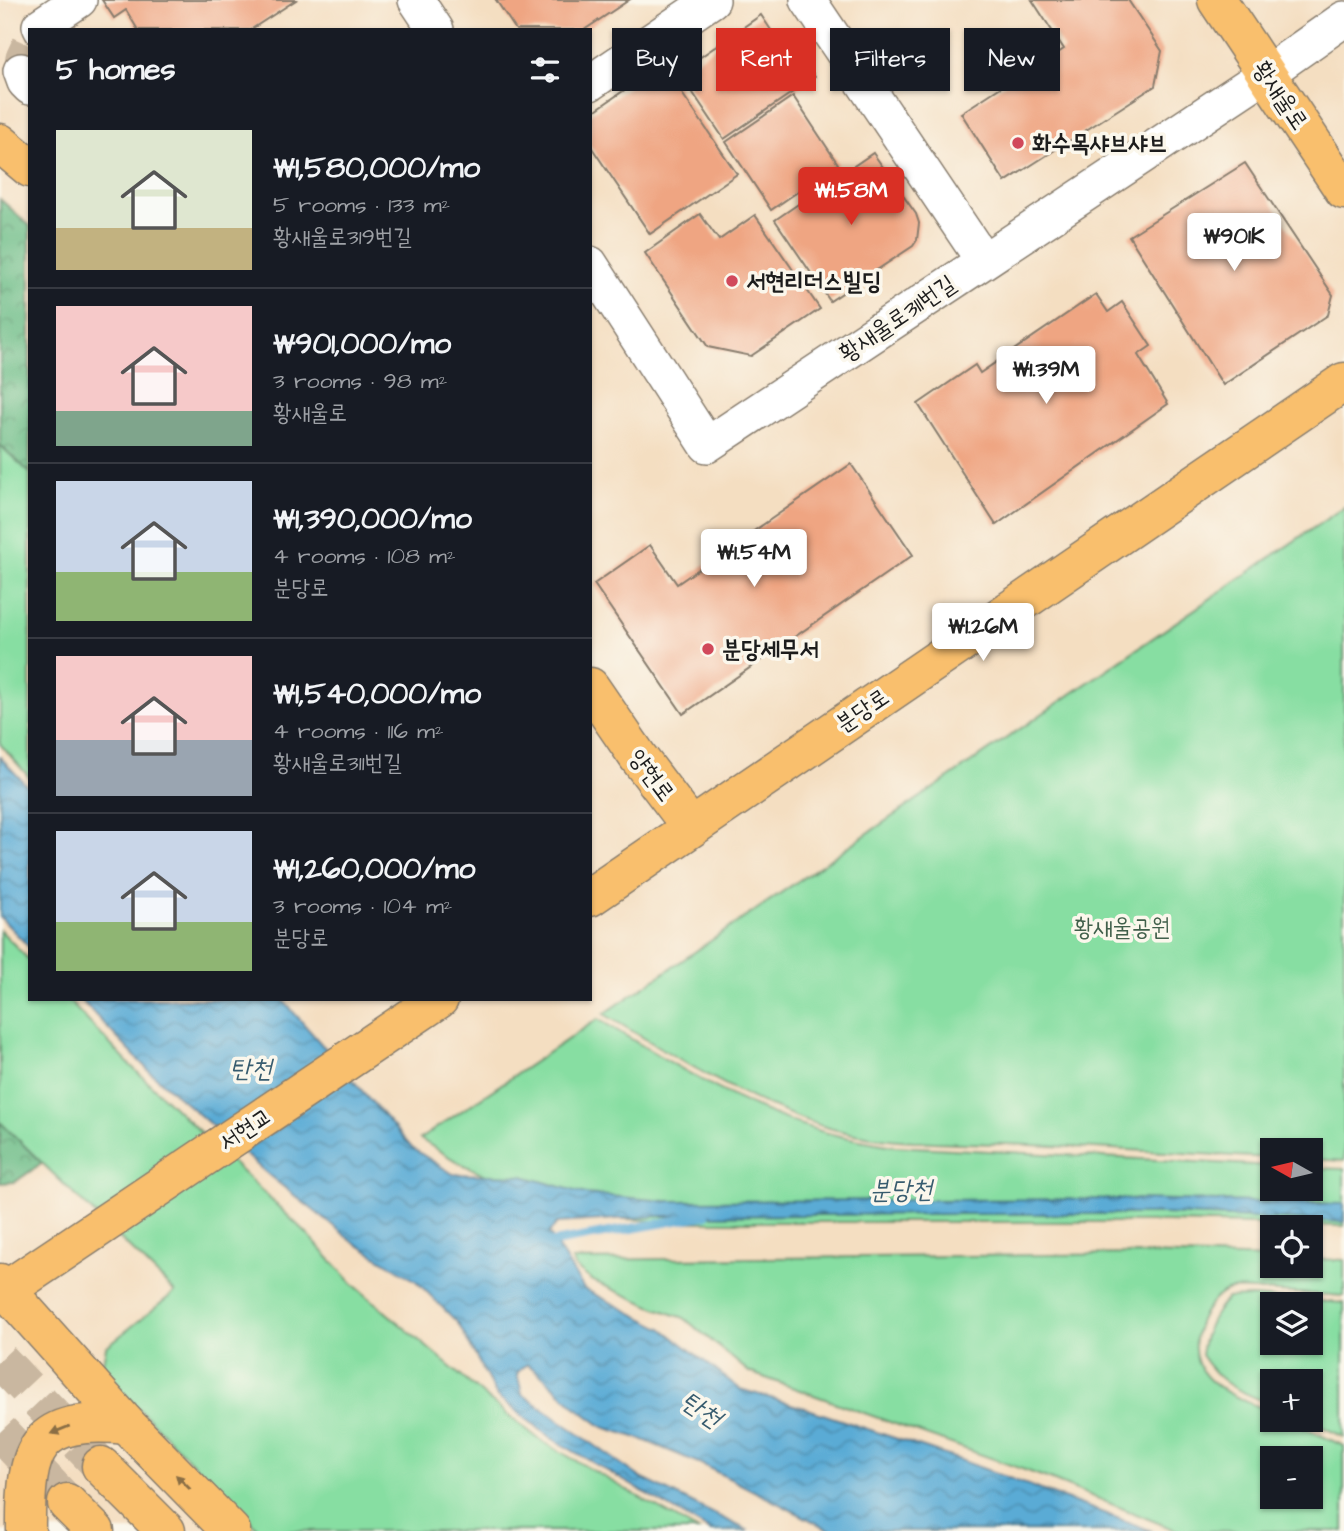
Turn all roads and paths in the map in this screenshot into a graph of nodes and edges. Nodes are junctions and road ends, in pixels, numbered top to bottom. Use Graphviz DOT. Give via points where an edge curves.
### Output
graph roads {
  1 [pos="79,0"];
  2 [pos="416,0"];
  3 [pos="712,0"];
  4 [pos="808,0"];
  5 [pos="1217,0"];
  6 [pos="1344,19"];
  7 [pos="42,28"];
  8 [pos="435,28"];
  9 [pos="1267,73"];
  10 [pos="592,82"];
  11 [pos="0,143"];
  12 [pos="28,166"];
  13 [pos="1344,190"];
  14 [pos="983,260"];
  15 [pos="592,267"];
  16 [pos="1344,382"];
  17 [pos="592,690"];
  18 [pos="691,827"];
  19 [pos="592,896"];
  20 [pos="436,1001"];
  21 [pos="2,1289"];
  22 [pos="127,1425"];
  23 [pos="101,1466"];
  24 [pos="67,1503"];
  25 [pos="0,1508"];
  26 [pos="24,1531"];
  27 [pos="95,1531"];
  28 [pos="166,1531"];
  29 [pos="231,1531"];
  1 -- 7 [label="street"];
  2 -- 8 [label="street"];
  3 -- 10 [label="street"];
  4 -- 14 [label="street"];
  5 -- 9 [label="main road, 황새울로"];
  6 -- 9 [label="street, 황새울로311번길"];
  9 -- 13 [label="main road, 황새울로"];
  9 -- 14 [label="street, 황새울로311번길"];
  11 -- 12 [label="main road"];
  14 -- 15 [label="street, 황새울로311번길" via="707,445"];
  16 -- 18 [label="main road, 분당로"];
  17 -- 18 [label="main road, 양현로"];
  18 -- 19 [label="main road, 분당로"];
  20 -- 21 [label="main road, 서현교"];
  21 -- 22 [label="main road"];
  22 -- 26 [label="main road, one-way" via="82,1423 44,1438 27,1476"];
  29 -- 22 [label="main road, one-way"];
  23 -- 28 [label="main road"];
  24 -- 27 [label="main road"];
  25 -- 26 [label="main road"];
}
